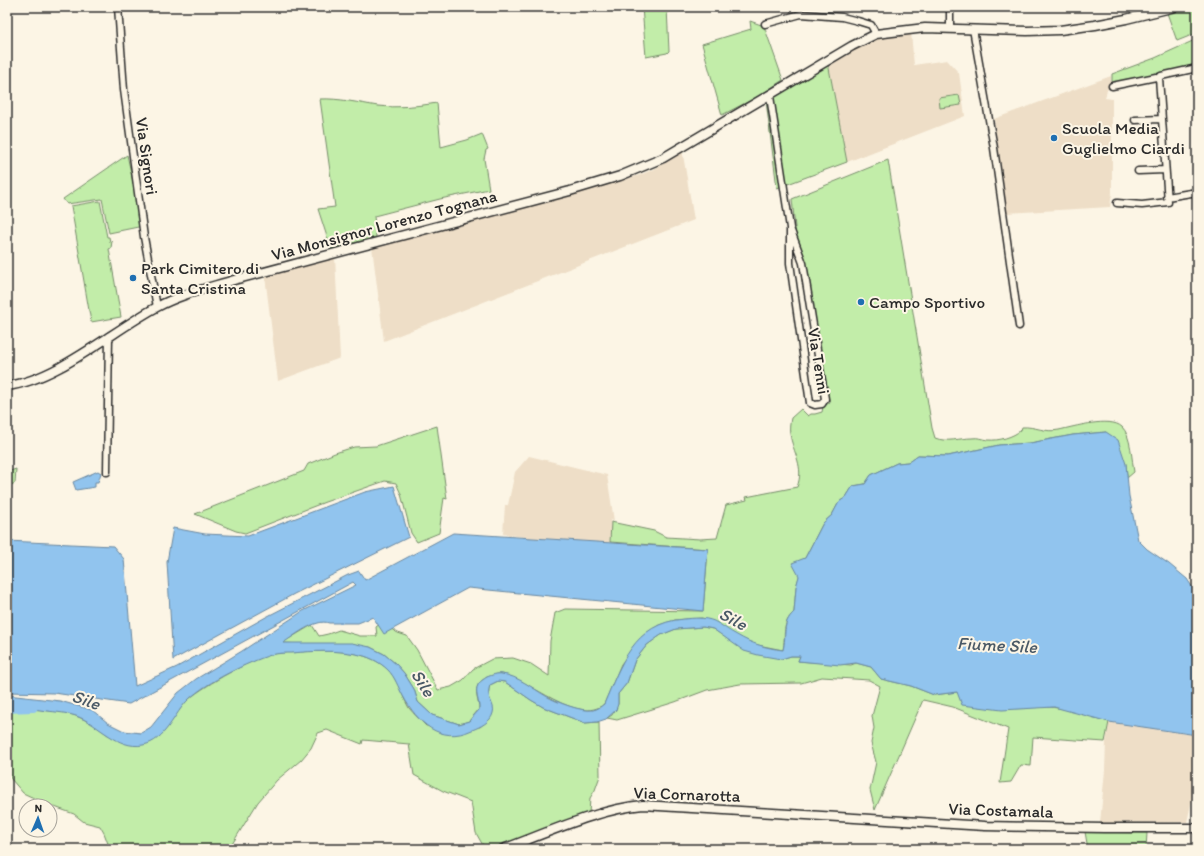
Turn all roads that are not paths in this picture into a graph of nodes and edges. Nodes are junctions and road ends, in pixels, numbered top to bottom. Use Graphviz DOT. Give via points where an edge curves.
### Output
graph roads {
  1 [pos="118,7"];
  2 [pos="950,7"];
  3 [pos="1175,7"];
  4 [pos="765,24"];
  5 [pos="950,28"];
  6 [pos="973,29"];
  7 [pos="876,34"];
  8 [pos="1197,68"];
  9 [pos="1159,78"];
  10 [pos="1112,86"];
  11 [pos="770,96"];
  12 [pos="1161,119"];
  13 [pos="1135,120"];
  14 [pos="1165,170"];
  15 [pos="1138,171"];
  16 [pos="1197,192"];
  17 [pos="1167,197"];
  18 [pos="1117,203"];
  19 [pos="790,228"];
  20 [pos="799,254"];
  21 [pos="790,255"];
  22 [pos="158,307"];
  23 [pos="1019,326"];
  24 [pos="109,336"];
  25 [pos="7,386"];
  26 [pos="106,472"];
  27 [pos="805,815"];
  28 [pos="1197,828"];
  29 [pos="503,849"];
  1 -- 22 [label="street, Via Signori" via="124,90 144,237"];
  2 -- 5 [label="street"];
  3 -- 6 [label="street, Via Monsignor Lorenzo Tognana" via="1126,19 1060,30"];
  4 -- 7 [label="street" via="801,14 842,17 871,25"];
  5 -- 6 [label="street, Via Monsignor Lorenzo Tognana"];
  5 -- 7 [label="street, Via Monsignor Lorenzo Tognana"];
  6 -- 23 [label="street" via="994,148"];
  7 -- 11 [label="street, Via Monsignor Lorenzo Tognana"];
  8 -- 9 [label="street"];
  9 -- 10 [label="street"];
  9 -- 12 [label="street"];
  11 -- 19 [label="street, Via Tenni"];
  11 -- 22 [label="street, Via Monsignor Lorenzo Tognana" via="663,158 620,176 234,280 182,296"];
  12 -- 13 [label="street"];
  12 -- 14 [label="street"];
  14 -- 15 [label="street"];
  14 -- 17 [label="street"];
  16 -- 17 [label="street"];
  17 -- 18 [label="street" via="1168,202 1142,205"];
  19 -- 20 [label="street, Via Tenni"];
  19 -- 21 [label="street, Via Tenni"];
  20 -- 21 [label="street"];
  20 -- 21 [label="street, Via Tenni" via="803,263 825,399 822,404 815,405 810,403"];
  22 -- 24 [label="street, Via Monsignor Lorenzo Tognana"];
  24 -- 25 [label="street, Via Monsignor Lorenzo Tognana" via="73,360 44,375 18,385"];
  24 -- 26 [label="street"];
  27 -- 28 [label="street, Via Costamala" via="985,826"];
  27 -- 29 [label="street, Via Cornarotta" via="653,805 633,806 597,814"];
}
